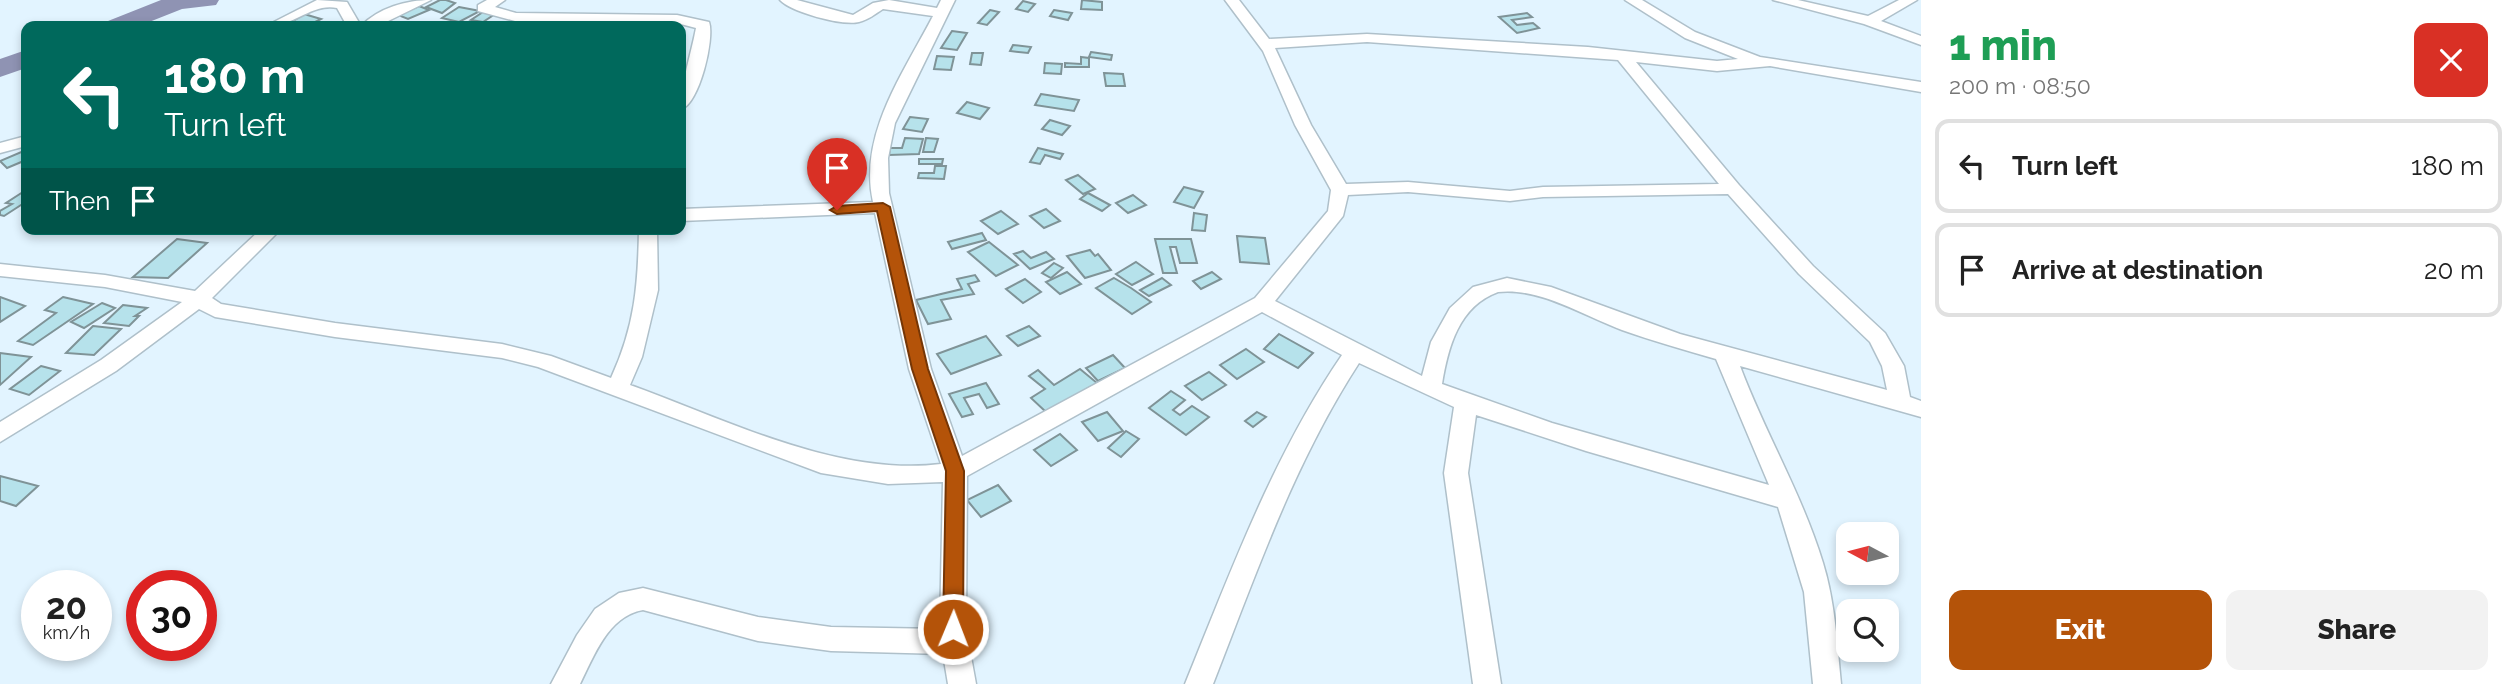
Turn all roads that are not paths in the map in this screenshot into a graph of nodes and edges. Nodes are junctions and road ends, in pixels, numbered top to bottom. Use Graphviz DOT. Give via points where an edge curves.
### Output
graph roads {
  1 [pos="424,0"];
  2 [pos="498,0"];
  3 [pos="538,0"];
  4 [pos="787,0"];
  5 [pos="1232,0"];
  6 [pos="1632,0"];
  7 [pos="1780,0"];
  8 [pos="1817,0"];
  9 [pos="1910,0"];
  10 [pos="945,7"];
  11 [pos="284,21"];
  12 [pos="352,21"];
  13 [pos="377,21"];
  14 [pos="507,21"];
  15 [pos="510,21"];
  16 [pos="565,21"];
  17 [pos="686,21"];
  18 [pos="686,21"];
  19 [pos="1869,21"];
  20 [pos="1921,41"];
  21 [pos="1264,44"];
  22 [pos="1622,55"];
  23 [pos="1758,61"];
  24 [pos="1921,87"];
  25 [pos="686,94"];
  26 [pos="21,142"];
  27 [pos="0,148"];
  28 [pos="1733,189"];
  29 [pos="1340,190"];
  30 [pos="883,207"];
  31 [pos="686,215"];
  32 [pos="267,235"];
  33 [pos="648,235"];
  34 [pos="0,270"];
  35 [pos="198,298"];
  36 [pos="1262,303"];
  37 [pos="1355,352"];
  38 [pos="1725,354"];
  39 [pos="1431,387"];
  40 [pos="617,388"];
  41 [pos="1466,402"];
  42 [pos="1900,403"];
  43 [pos="1921,409"];
  44 [pos="4,428"];
  45 [pos="955,471"];
  46 [pos="1788,500"];
  47 [pos="955,642"];
  48 [pos="565,684"];
  49 [pos="962,684"];
  50 [pos="1199,684"];
  51 [pos="1487,684"];
  52 [pos="1828,684"];
  1 -- 13 [label="street"];
  2 -- 14 [label="street" via="483,8"];
  3 -- 15 [label="street"];
  4 -- 10 [label="street" via="800,8 853,19 886,5"];
  5 -- 21 [label="street"];
  6 -- 23 [label="street" via="1690,35"];
  7 -- 19 [label="street"];
  8 -- 19 [label="street"];
  9 -- 19 [label="street"];
  10 -- 30 [label="street" via="881,141 878,176"];
  11 -- 12 [label="street" via="327,2 342,5"];
  16 -- 17 [label="street"];
  18 -- 25 [label="street" via="704,25 696,73"];
  19 -- 20 [label="street"];
  21 -- 22 [label="street" via="1367,38"];
  21 -- 29 [label="street"];
  22 -- 23 [label="street" via="1717,66"];
  22 -- 28 [label="street"];
  23 -- 24 [label="street"];
  26 -- 27 [label="street"];
  28 -- 29 [label="street" via="1543,191 1518,196 1408,187"];
  28 -- 42 [label="street" via="1806,270 1878,338 1894,366"];
  29 -- 36 [label="street" via="1337,212"];
  30 -- 31 [label="street"];
  30 -- 45 [label="street" via="920,369"];
  32 -- 35 [label="street"];
  33 -- 40 [label="street" via="648,290 631,357"];
  34 -- 35 [label="street" via="105,281"];
  35 -- 40 [label="street" via="215,310 502,351"];
  35 -- 44 [label="street" via="102,371"];
  36 -- 37 [label="street"];
  36 -- 45 [label="street"];
  37 -- 39 [label="street"];
  37 -- 50 [label="street" via="1324,395 1297,446"];
  38 -- 39 [label="street" via="1541,292 1492,286 1467,303 1446,330"];
  38 -- 42 [label="street"];
  38 -- 46 [label="street" via="1740,400"];
  39 -- 41 [label="street"];
  40 -- 45 [label="street" via="821,464 898,477"];
  41 -- 46 [label="street" via="1617,452"];
  41 -- 51 [label="street" via="1456,473"];
  42 -- 43 [label="street"];
  45 -- 47 [label="street"];
  46 -- 52 [label="street" via="1811,564"];
  47 -- 48 [label="street" via="831,639 758,629 631,599 604,615"];
  47 -- 49 [label="street"];
}
